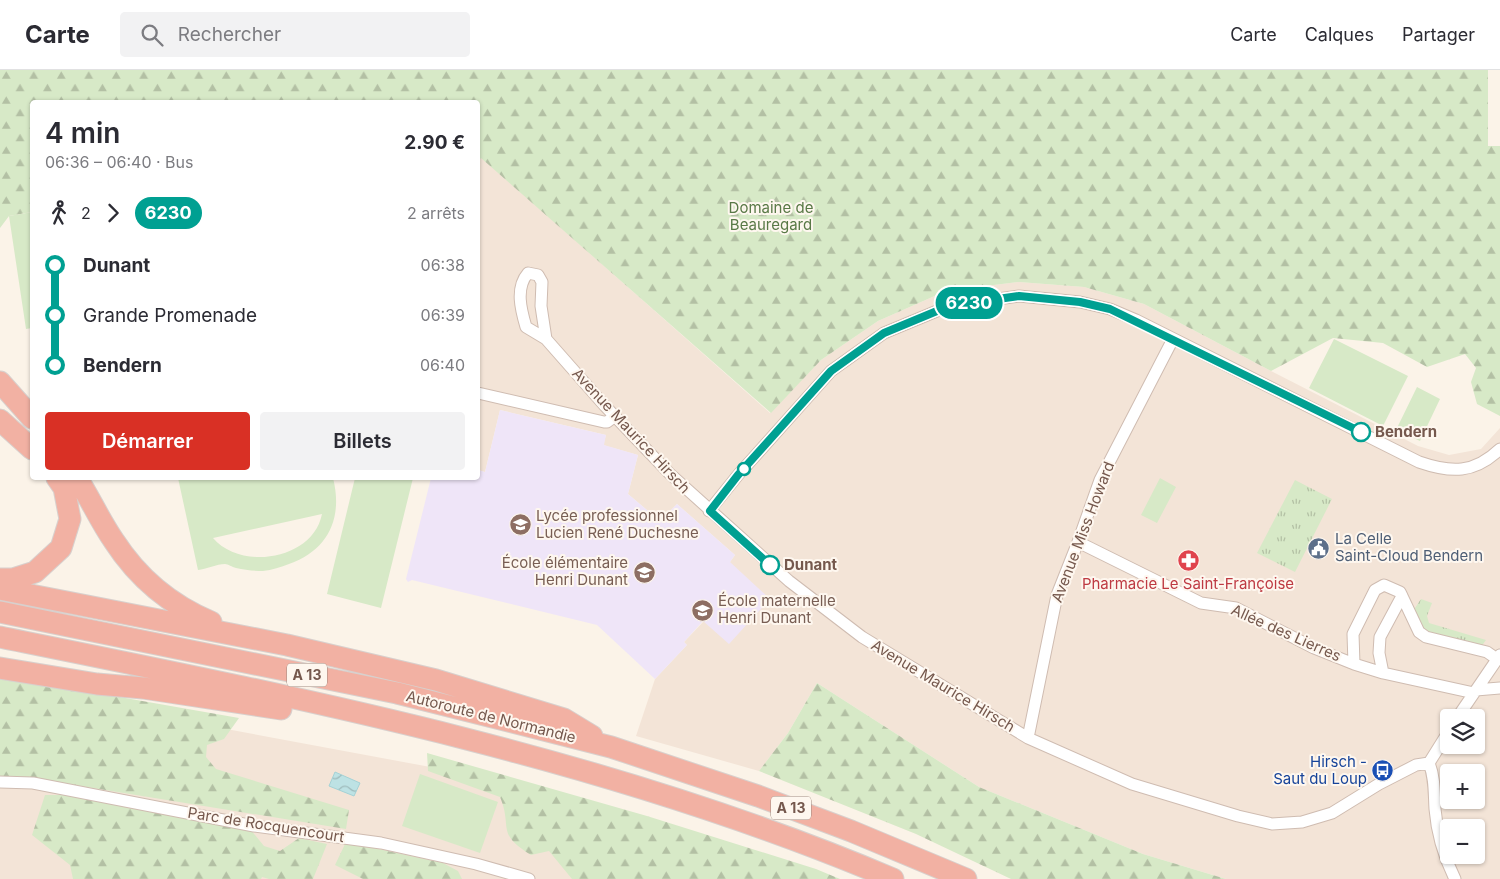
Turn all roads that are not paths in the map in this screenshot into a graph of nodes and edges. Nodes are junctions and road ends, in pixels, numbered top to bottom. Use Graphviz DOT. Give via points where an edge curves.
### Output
graph roads {
  1 [pos="546,339"];
  2 [pos="1173,339"];
  3 [pos="0,382"];
  4 [pos="480,393"];
  5 [pos="30,416"];
  6 [pos="614,416"];
  7 [pos="0,420"];
  8 [pos="30,447"];
  9 [pos="1500,449"];
  10 [pos="58,480"];
  11 [pos="78,480"];
  12 [pos="710,511"];
  13 [pos="1078,542"];
  14 [pos="0,579"];
  15 [pos="0,589"];
  16 [pos="1402,596"];
  17 [pos="0,612"];
  18 [pos="0,637"];
  19 [pos="287,646"];
  20 [pos="0,656"];
  21 [pos="1499,657"];
  22 [pos="1354,664"];
  23 [pos="0,668"];
  24 [pos="1384,673"];
  25 [pos="143,688"];
  26 [pos="1500,688"];
  27 [pos="1475,692"];
  28 [pos="343,709"];
  29 [pos="1463,709"];
  30 [pos="1028,738"];
  31 [pos="1440,745"];
  32 [pos="612,747"];
  33 [pos="1429,763"];
  34 [pos="0,782"];
  35 [pos="529,879"];
  36 [pos="894,879"];
  37 [pos="966,879"];
  38 [pos="1456,879"];
  1 -- 1 [label="street, Avenue Maurice Hirsch" via="541,306 542,282 538,275 528,273 522,281 522,310 526,327"];
  1 -- 6 [label="street, Avenue Maurice Hirsch"];
  2 -- 9 [label="street" via="1419,462 1455,470 1476,466"];
  2 -- 12 [label="street" via="1110,309 1080,302 1019,296 949,306 884,333 831,371"];
  2 -- 13 [label="street, Avenue Miss Howard" via="1100,480"];
  3 -- 5 [label="highway"];
  4 -- 6 [label="street" via="604,422"];
  6 -- 12 [label="street, Avenue Maurice Hirsch"];
  7 -- 8 [label="highway"];
  10 -- 14 [label="highway" via="64,488 70,519 61,548 35,572 13,579"];
  11 -- 19 [label="highway" via="131,566 160,594 186,612 276,639"];
  12 -- 30 [label="street, Avenue Maurice Hirsch" via="789,581 862,637"];
  13 -- 22 [label="street, Allée des Lierres" via="1201,603 1236,608 1314,648"];
  13 -- 30 [label="street, Avenue Miss Howard" via="1053,606"];
  15 -- 19 [label="highway"];
  16 -- 21 [label="street" via="1419,632 1426,637"];
  16 -- 22 [label="street" via="1384,585 1375,590 1353,634"];
  16 -- 24 [label="street" via="1380,637 1379,653"];
  17 -- 32 [label="highway, Autoroute de Normandie / A 13" via="397,693"];
  18 -- 28 [label="highway, Autoroute de Normandie / A 13"];
  19 -- 32 [label="highway" via="436,680 564,719"];
  20 -- 25 [label="highway"];
  21 -- 27 [label="street"];
  22 -- 24 [label="street, Allée des Lierres"];
  23 -- 25 [label="highway"];
  24 -- 27 [label="street, Allée des Lierres"];
  25 -- 28 [label="highway" via="306,713"];
  26 -- 27 [label="street, Allée des Lierres"];
  27 -- 29 [label="street"];
  28 -- 36 [label="highway, Autoroute de Normandie / A 13" via="499,747 651,790"];
  30 -- 33 [label="street, Avenue Maurice Hirsch" via="1132,784 1272,824 1302,822 1332,812 1416,765"];
  31 -- 33 [label="street"];
  32 -- 37 [label="highway, Autoroute de Normandie / A 13" via="758,796"];
  33 -- 38 [label="street" via="1438,830 1445,857"];
  34 -- 35 [label="street, Parc de Rocquencourt" via="33,783 254,826 381,843"];
}
